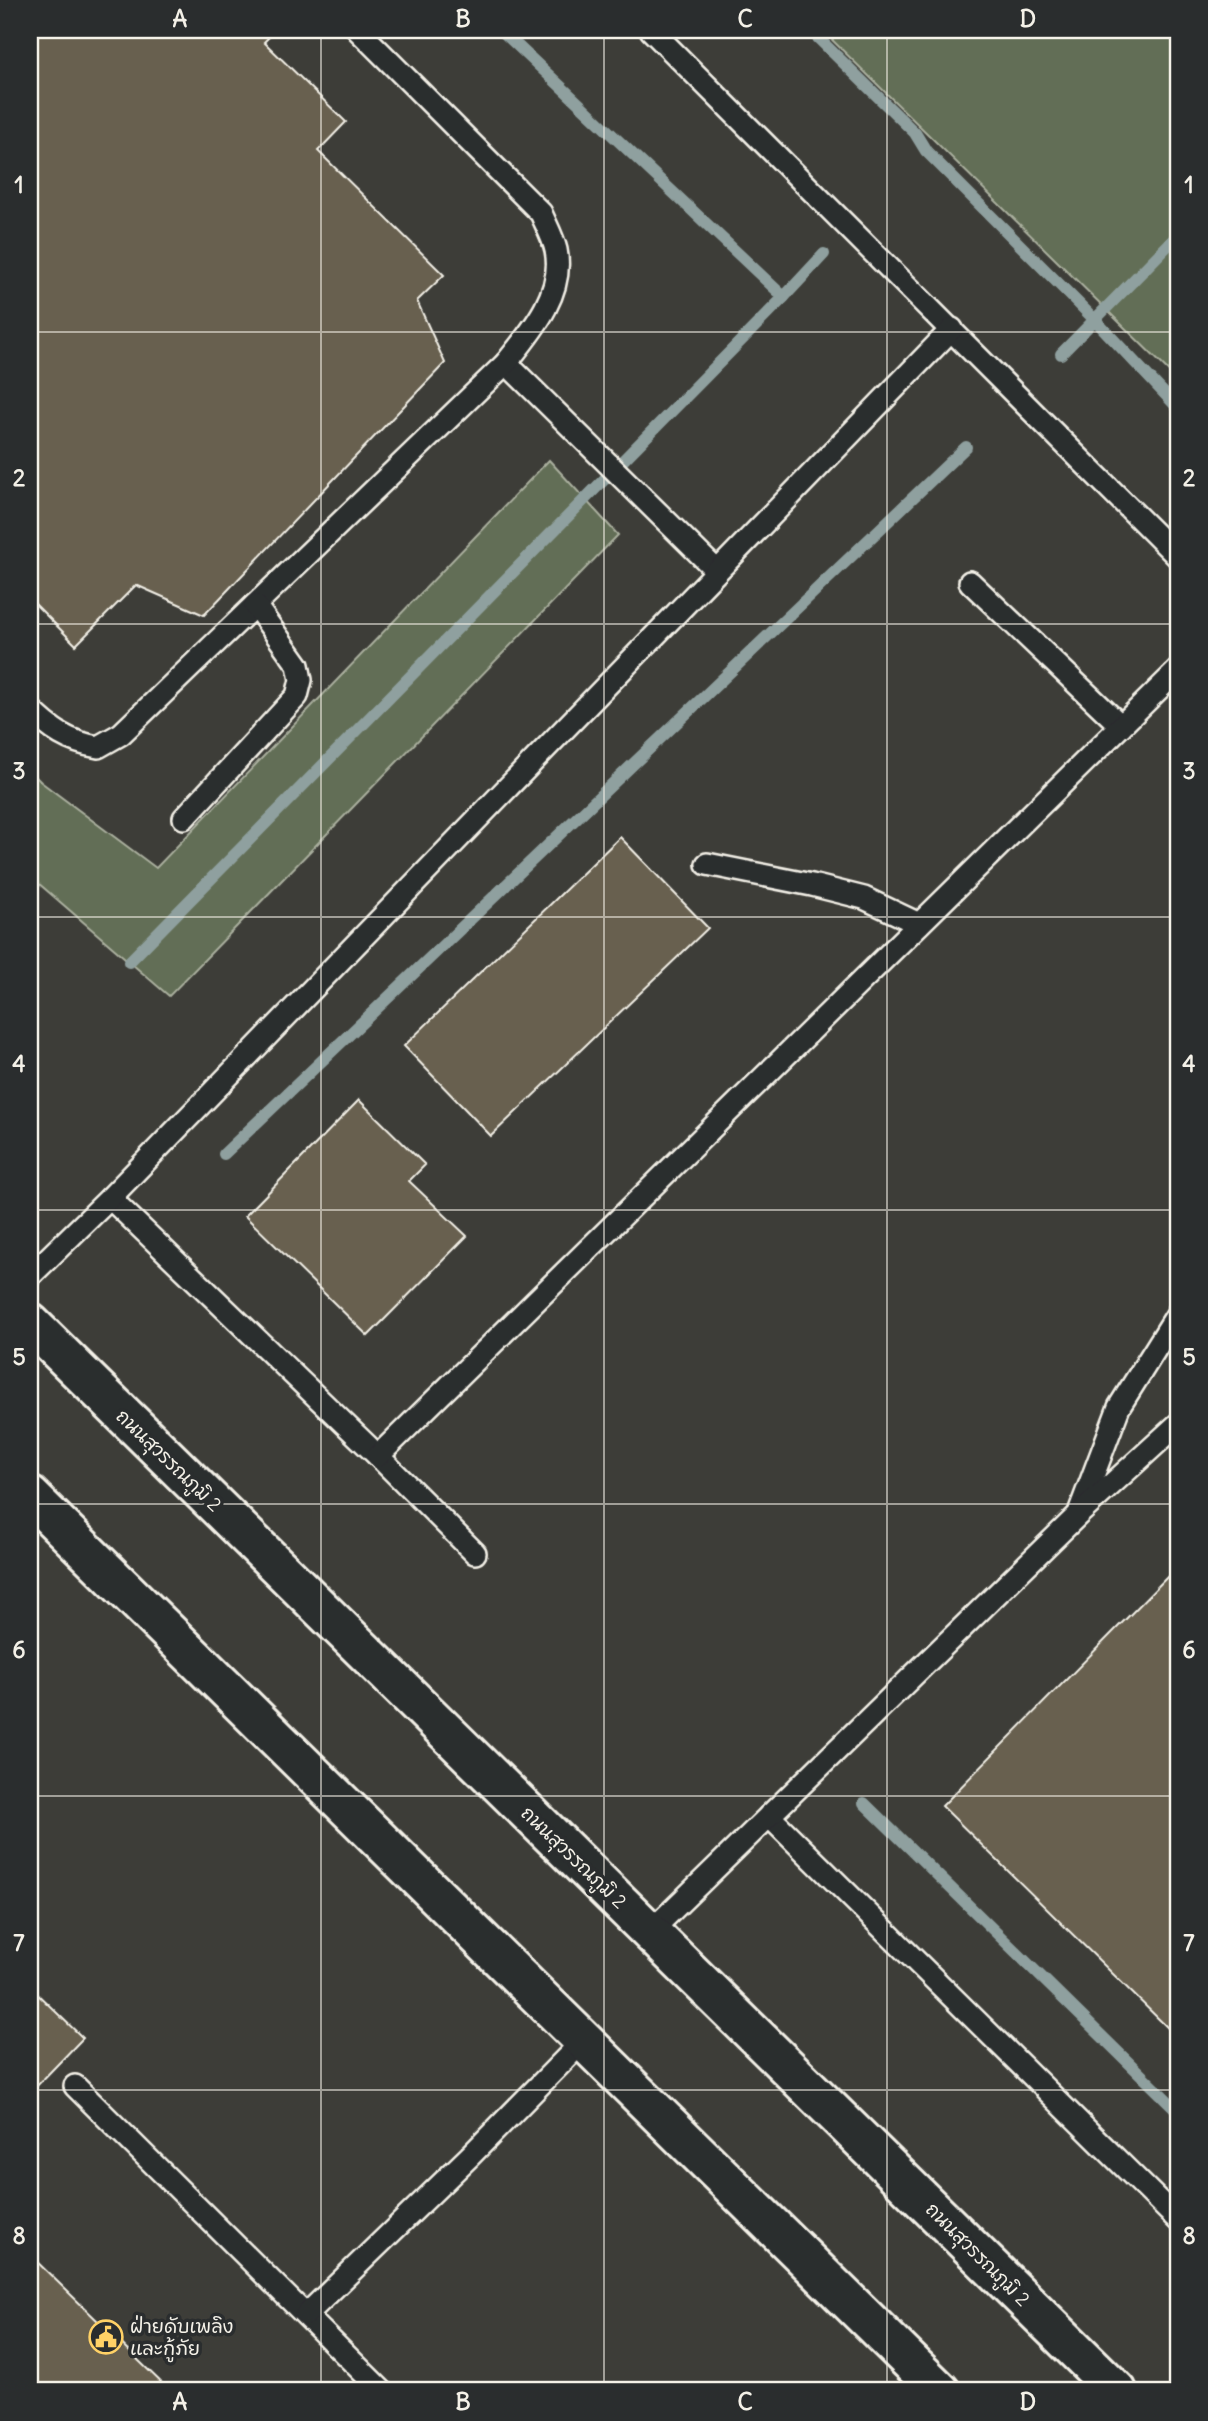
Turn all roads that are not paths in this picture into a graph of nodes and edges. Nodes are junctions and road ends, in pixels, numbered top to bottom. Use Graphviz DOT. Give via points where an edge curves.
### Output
graph roads {
  1 [pos="359,30"];
  2 [pos="650,30"];
  3 [pos="952,329"];
  4 [pos="506,363"];
  5 [pos="1178,557"];
  6 [pos="717,571"];
  7 [pos="970,582"];
  8 [pos="256,605"];
  9 [pos="1178,670"];
  10 [pos="30,709"];
  11 [pos="1121,726"];
  12 [pos="184,818"];
  13 [pos="708,864"];
  14 [pos="919,924"];
  15 [pos="110,1198"];
  16 [pos="30,1276"];
  17 [pos="1178,1313"];
  18 [pos="30,1323"];
  19 [pos="1178,1423"];
  20 [pos="378,1455"];
  21 [pos="30,1496"];
  22 [pos="1078,1515"];
  23 [pos="475,1553"];
  24 [pos="769,1816"];
  25 [pos="650,1932"];
  26 [pos="583,2041"];
  27 [pos="75,2086"];
  28 [pos="1178,2220"];
  29 [pos="306,2315"];
  30 [pos="382,2391"];
  31 [pos="940,2391"];
  32 [pos="1117,2391"];
  1 -- 4 [label="lane" via="541,213 556,250 557,278 537,325"];
  2 -- 3 [label="lane"];
  3 -- 5 [label="lane"];
  3 -- 6 [label="lane"];
  4 -- 6 [label="lane"];
  4 -- 8 [label="lane"];
  6 -- 15 [label="lane"];
  7 -- 11 [label="lane"];
  8 -- 10 [label="lane" via="121,734 98,747 76,744"];
  8 -- 12 [label="lane" via="298,665 297,695"];
  9 -- 11 [label="lane"];
  11 -- 14 [label="lane"];
  13 -- 14 [label="lane" via="864,898"];
  14 -- 20 [label="lane"];
  15 -- 16 [label="lane"];
  15 -- 20 [label="lane"];
  17 -- 22 [label="lane" via="1119,1408"];
  18 -- 25 [label="street, ถนนสุวรรณภูมิ 2"];
  19 -- 22 [label="lane"];
  20 -- 23 [label="lane"];
  21 -- 26 [label="street"];
  22 -- 24 [label="lane"];
  24 -- 25 [label="lane"];
  24 -- 28 [label="lane"];
  25 -- 32 [label="street, ถนนสุวรรณภูมิ 2"];
  26 -- 29 [label="lane"];
  26 -- 31 [label="street"];
  27 -- 29 [label="lane"];
  29 -- 30 [label="lane"];
}
